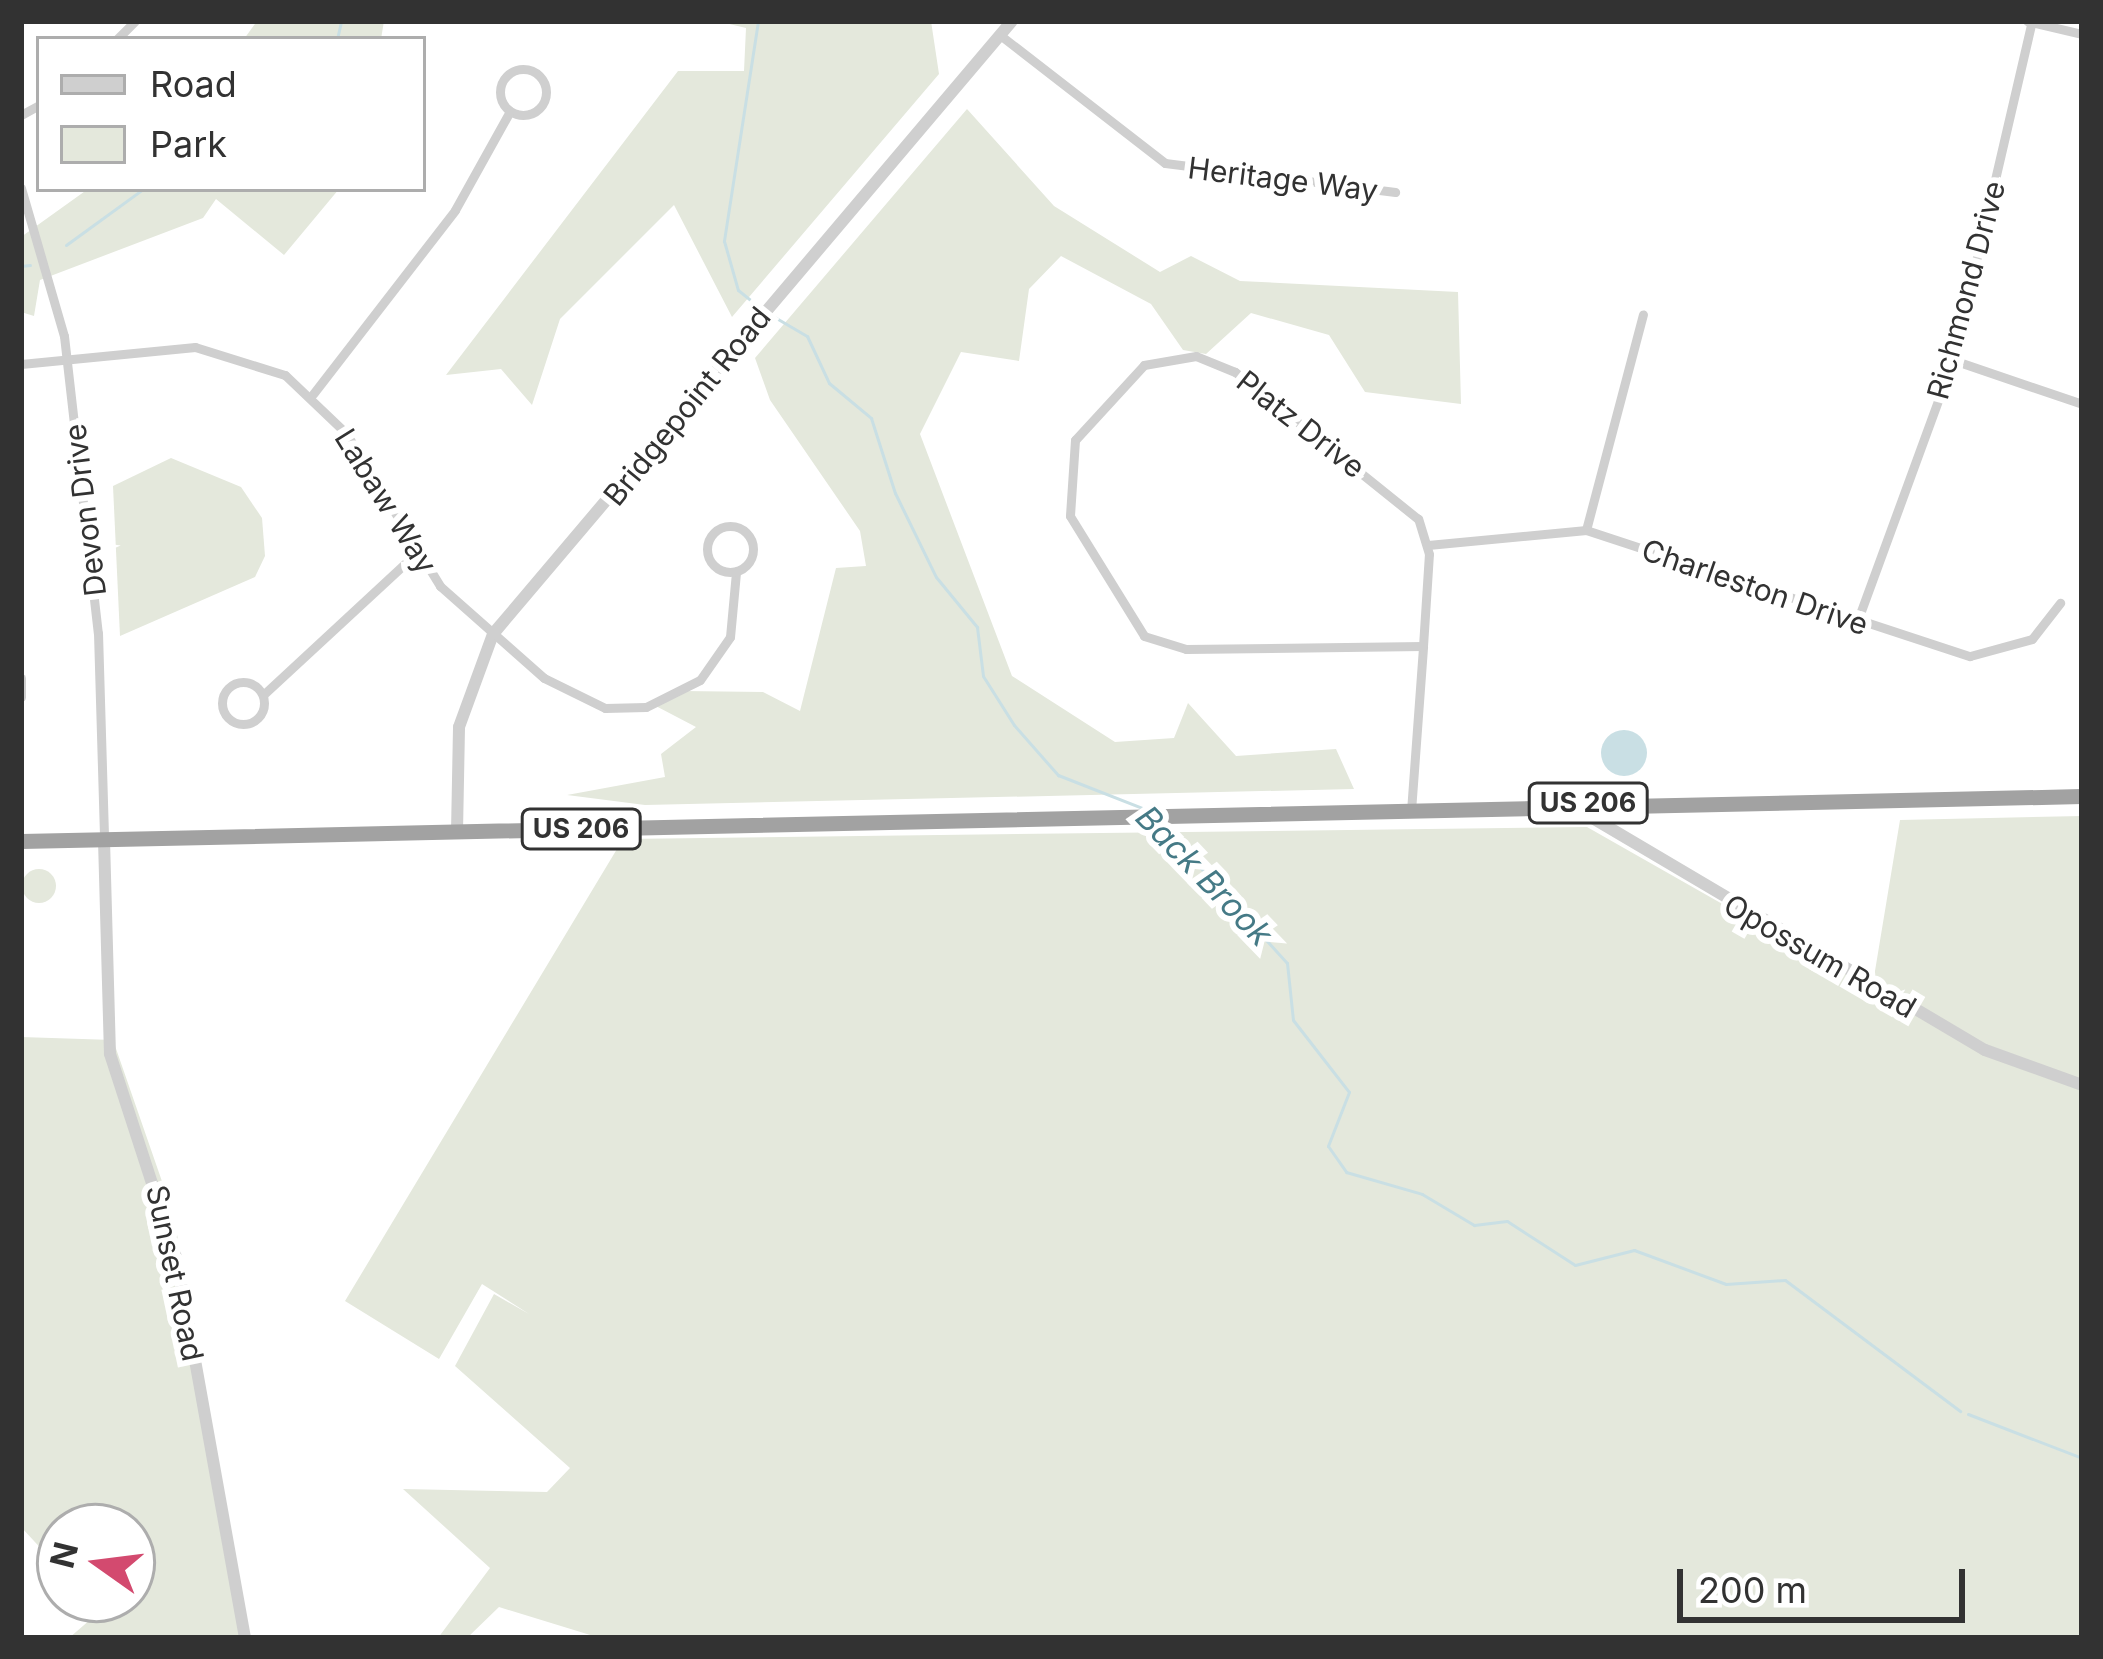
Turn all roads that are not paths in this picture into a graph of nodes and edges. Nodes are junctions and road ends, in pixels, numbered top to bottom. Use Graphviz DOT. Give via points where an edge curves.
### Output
graph roads {
  1 [pos="1012,21"];
  2 [pos="2030,21"];
  3 [pos="2082,34"];
  4 [pos="1000,35"];
  5 [pos="510,111"];
  6 [pos="21,188"];
  7 [pos="1395,192"];
  8 [pos="1642,314"];
  9 [pos="66,358"];
  10 [pos="1953,360"];
  11 [pos="21,364"];
  12 [pos="313,394"];
  13 [pos="2082,404"];
  14 [pos="1586,530"];
  15 [pos="1428,545"];
  16 [pos="415,554"];
  17 [pos="736,572"];
  18 [pos="2060,603"];
  19 [pos="1857,622"];
  20 [pos="493,634"];
  21 [pos="1423,646"];
  22 [pos="21,678"];
  23 [pos="263,695"];
  24 [pos="21,697"];
  25 [pos="2082,796"];
  26 [pos="1570,804"];
  27 [pos="1411,811"];
  28 [pos="457,832"];
  29 [pos="104,840"];
  30 [pos="21,841"];
  31 [pos="2082,1085"];
  32 [pos="245,1638"];
  1 -- 4 [label="street, Bridgepoint Road"];
  2 -- 3 [label="street"];
  2 -- 10 [label="street, Richmond Drive"];
  4 -- 7 [label="street, Heritage Way" via="1165,164"];
  4 -- 20 [label="street, Bridgepoint Road"];
  5 -- 5 [label="street" via="543,104 535,71 506,76"];
  5 -- 12 [label="street" via="455,210"];
  6 -- 9 [label="street, Devon Drive"];
  8 -- 14 [label="street"];
  9 -- 11 [label="street"];
  9 -- 12 [label="street" via="216,350"];
  9 -- 29 [label="street, Devon Drive" via="98,633"];
  10 -- 13 [label="street"];
  10 -- 19 [label="street, Richmond Drive"];
  12 -- 16 [label="street, Labaw Way"];
  14 -- 15 [label="street, Charleston Drive"];
  14 -- 19 [label="street, Charleston Drive"];
  15 -- 21 [label="street"];
  15 -- 21 [label="street, Platz Drive" via="1398,499 1235,371 1196,356 1130,376 1065,467 1070,516 1144,636 1186,649"];
  16 -- 20 [label="street, Labaw Way"];
  16 -- 23 [label="street"];
  17 -- 17 [label="street" via="752,539 724,526 707,555"];
  17 -- 20 [label="street, Labaw Way" via="737,614 719,658 683,693 646,707 578,699"];
  18 -- 19 [label="street, Charleston Drive" via="2032,639 1996,654 1942,652"];
  20 -- 28 [label="street, Bridgepoint Road" via="458,727"];
  21 -- 27 [label="street"];
  22 -- 24 [label="street"];
  23 -- 23 [label="street" via="232,684 223,710 250,723"];
  25 -- 26 [label="highway, US 206"];
  26 -- 27 [label="highway, US 206"];
  26 -- 31 [label="street, Opossum Road" via="1985,1051"];
  27 -- 28 [label="highway, US 206"];
  28 -- 29 [label="highway, US 206"];
  29 -- 30 [label="highway, US 206"];
  29 -- 32 [label="street, Sunset Road" via="110,1054 177,1260"];
}
